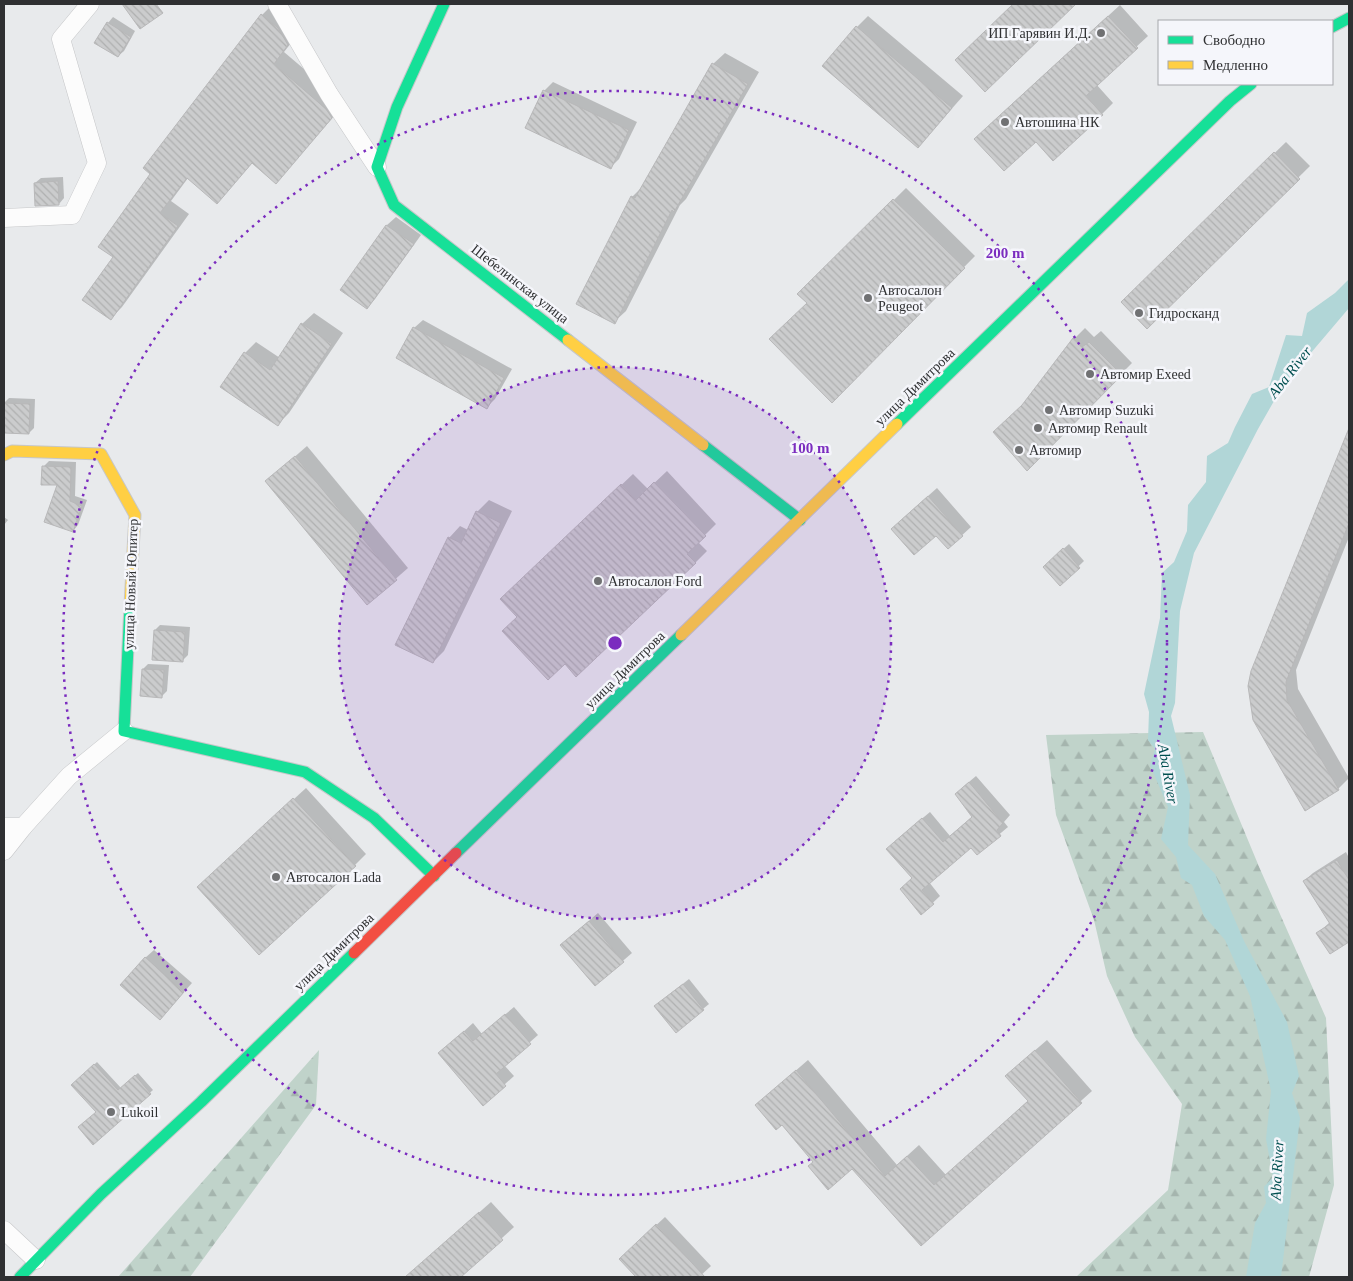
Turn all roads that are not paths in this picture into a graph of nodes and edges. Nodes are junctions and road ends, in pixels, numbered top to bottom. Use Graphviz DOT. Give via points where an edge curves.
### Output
graph roads {
  1 [pos="90,4"];
  2 [pos="278,4"];
  3 [pos="444,4"];
  4 [pos="1349,18"];
  5 [pos="1333,26"];
  6 [pos="1250,85"];
  7 [pos="377,167"];
  8 [pos="4,218"];
  9 [pos="4,455"];
  10 [pos="800,520"];
  11 [pos="124,731"];
  12 [pos="23,826"];
  13 [pos="4,827"];
  14 [pos="4,851"];
  15 [pos="434,876"];
  16 [pos="4,1230"];
  17 [pos="36,1260"];
  18 [pos="20,1277"];
  1 -- 8 [label="street" via="61,39 97,163 72,215"];
  2 -- 7 [label="street" via="328,94"];
  3 -- 7 [label="main road" via="397,107"];
  4 -- 5 [label="main road"];
  6 -- 10 [label="main road, улица Димитрова"];
  7 -- 10 [label="main road, Шебелинская улица" via="394,205"];
  9 -- 11 [label="main road, улица Новый Юпитер" via="12,451 100,454 135,515"];
  10 -- 15 [label="main road, улица Димитрова"];
  11 -- 12 [label="street" via="69,776"];
  11 -- 15 [label="main road" via="305,772 374,818"];
  12 -- 13 [label="street"];
  12 -- 14 [label="street"];
  15 -- 17 [label="main road, улица Димитрова"];
  16 -- 17 [label="street"];
  17 -- 18 [label="main road, улица Димитрова"];
}
